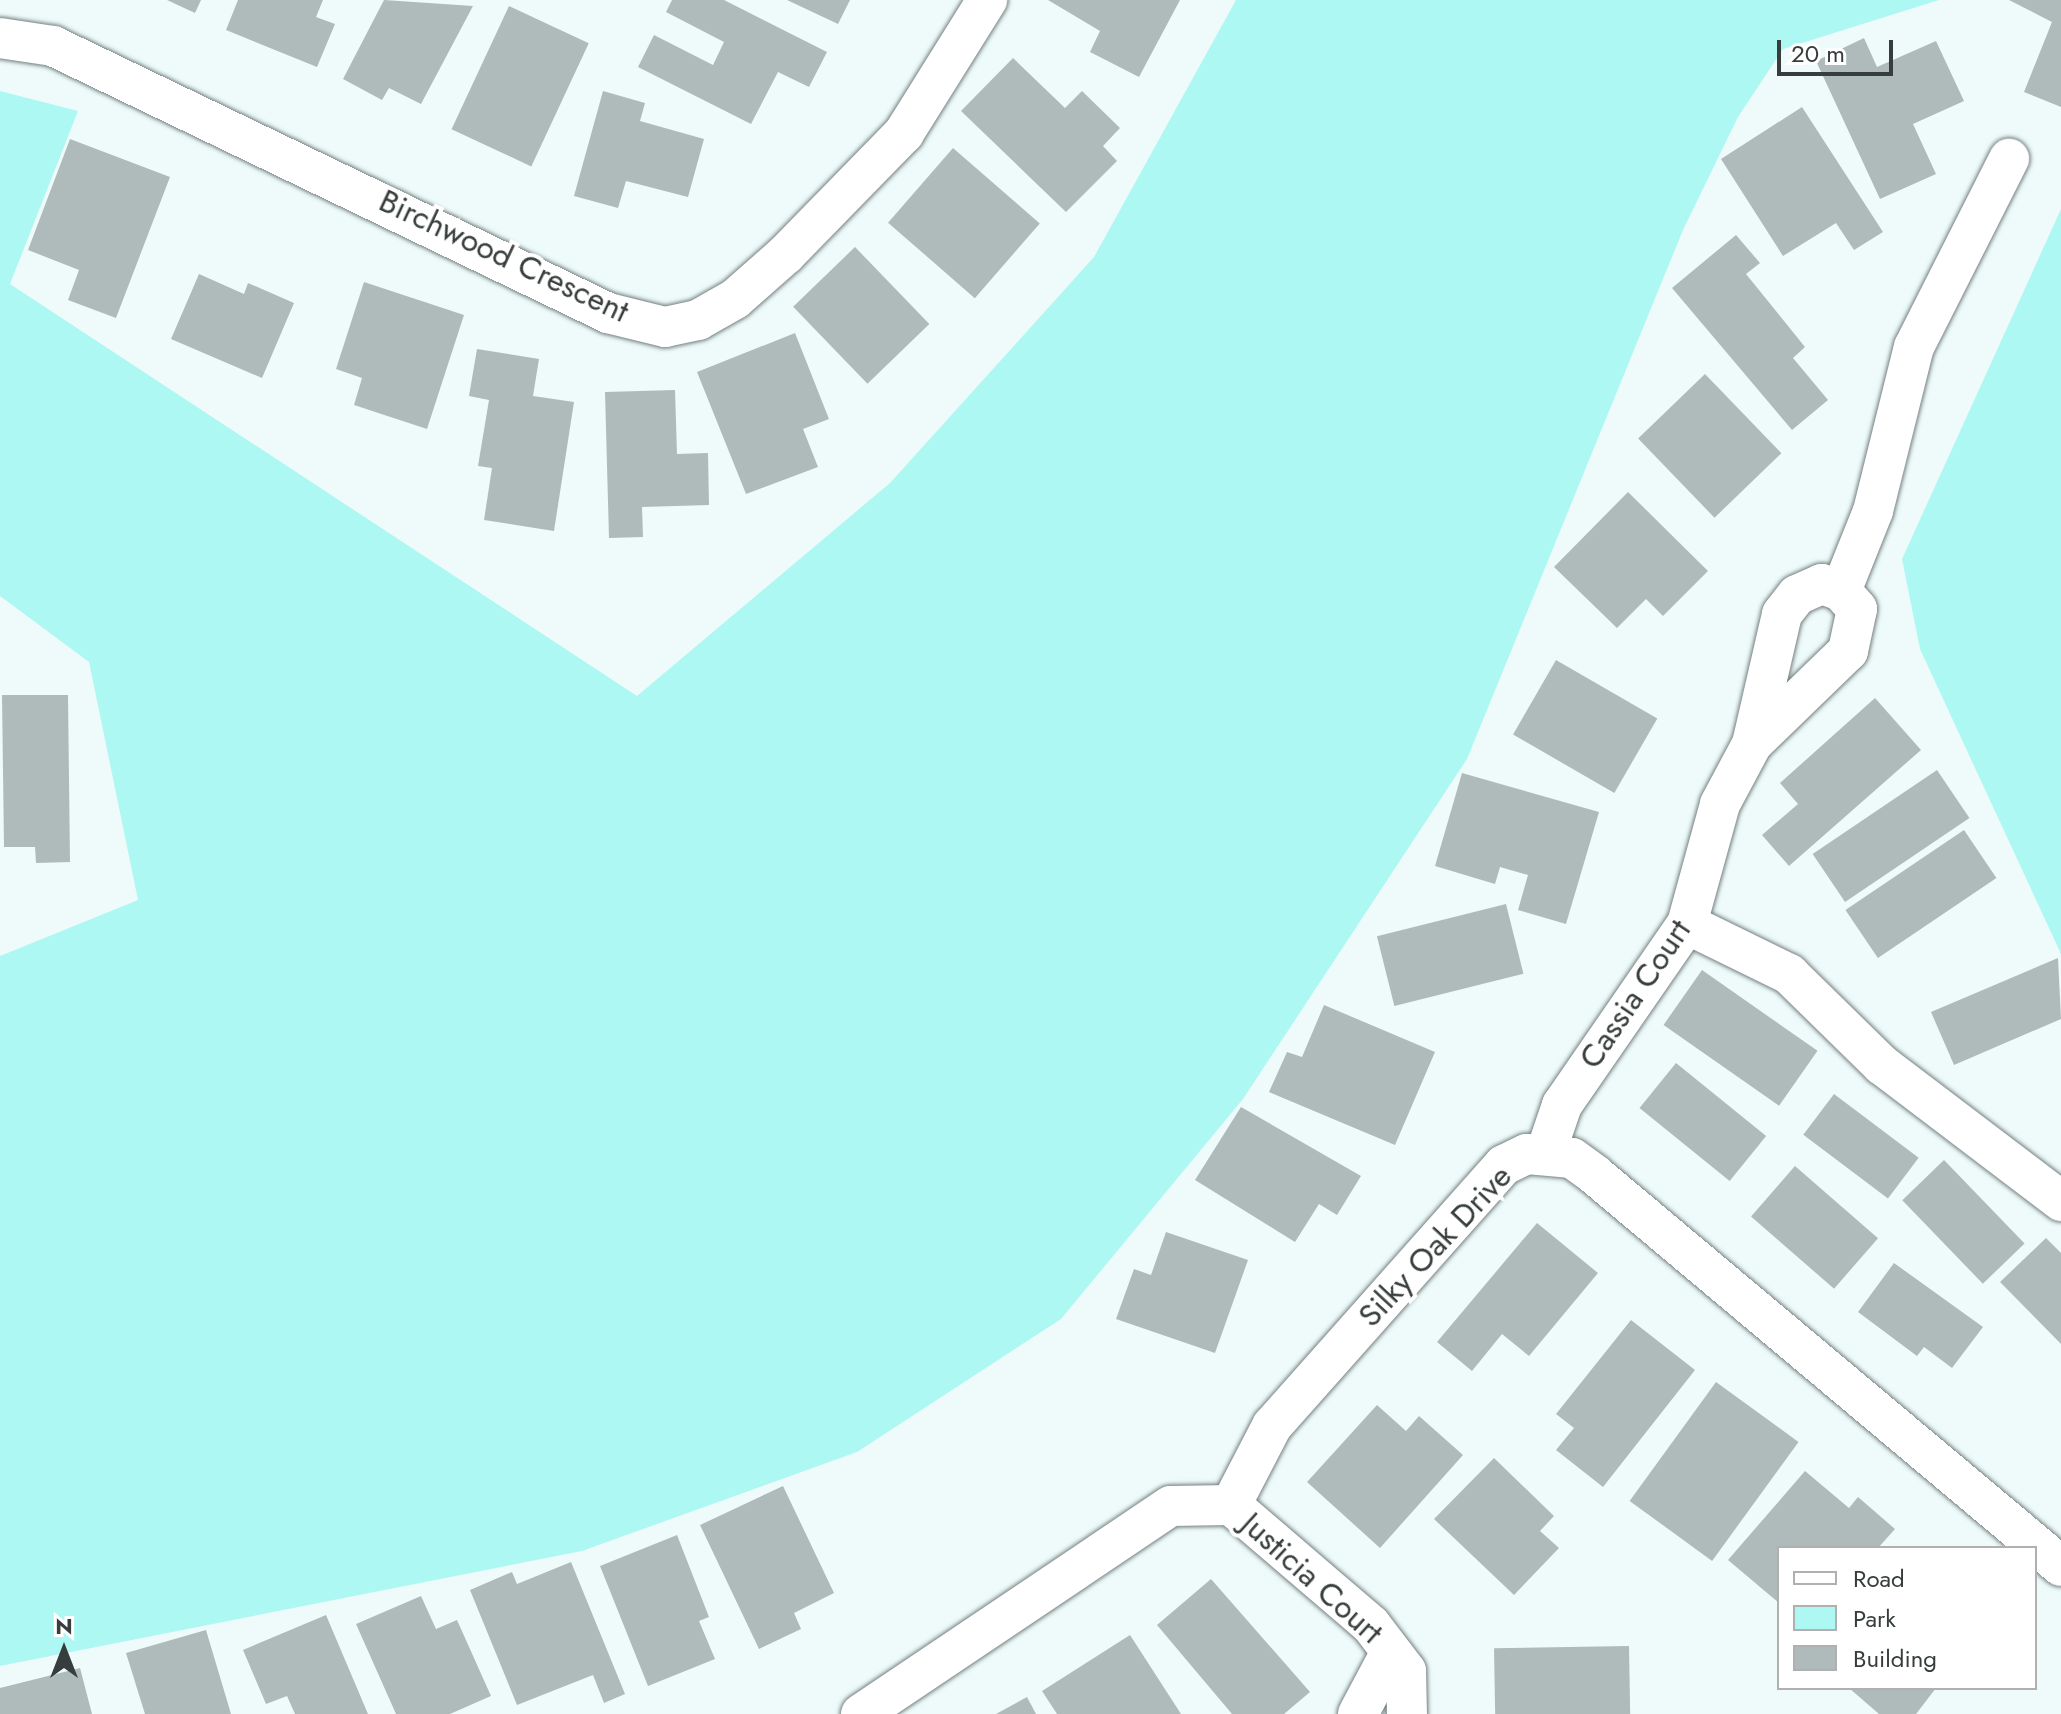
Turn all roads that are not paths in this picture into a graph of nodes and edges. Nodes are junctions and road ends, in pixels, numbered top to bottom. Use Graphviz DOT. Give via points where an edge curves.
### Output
graph roads {
  1 [pos="987,0"];
  2 [pos="0,38"];
  3 [pos="2009,159"];
  4 [pos="1841,591"];
  5 [pos="1752,744"];
  6 [pos="1687,924"];
  7 [pos="1546,1152"];
  8 [pos="2061,1201"];
  9 [pos="1231,1505"];
  10 [pos="2061,1566"];
  11 [pos="1391,1652"];
  12 [pos="861,1714"];
  13 [pos="1358,1714"];
  14 [pos="1407,1714"];
  1 -- 2 [label="street, Birchwood Crescent" via="904,133 829,210 735,299 698,320 665,327 608,313 53,46"];
  3 -- 4 [label="street" via="1914,347 1873,511"];
  4 -- 5 [label="street, Cassia Court" via="1857,609 1848,651"];
  4 -- 5 [label="street, Cassia Court" via="1822,584 1797,595 1782,614"];
  5 -- 6 [label="street, Cassia Court" via="1720,804"];
  6 -- 7 [label="street, Cassia Court" via="1562,1105"];
  6 -- 8 [label="street" via="1789,974 1882,1065"];
  7 -- 9 [label="street, Silky Oak Drive" via="1504,1165 1272,1426"];
  7 -- 10 [label="street, Silky Oak Drive" via="1572,1158 1595,1175"];
  9 -- 11 [label="street, Justicia Court" via="1371,1625"];
  9 -- 12 [label="street" via="1171,1506"];
  11 -- 13 [label="street, Justicia Court"];
  11 -- 14 [label="street, Justicia Court" via="1406,1671"];
}
